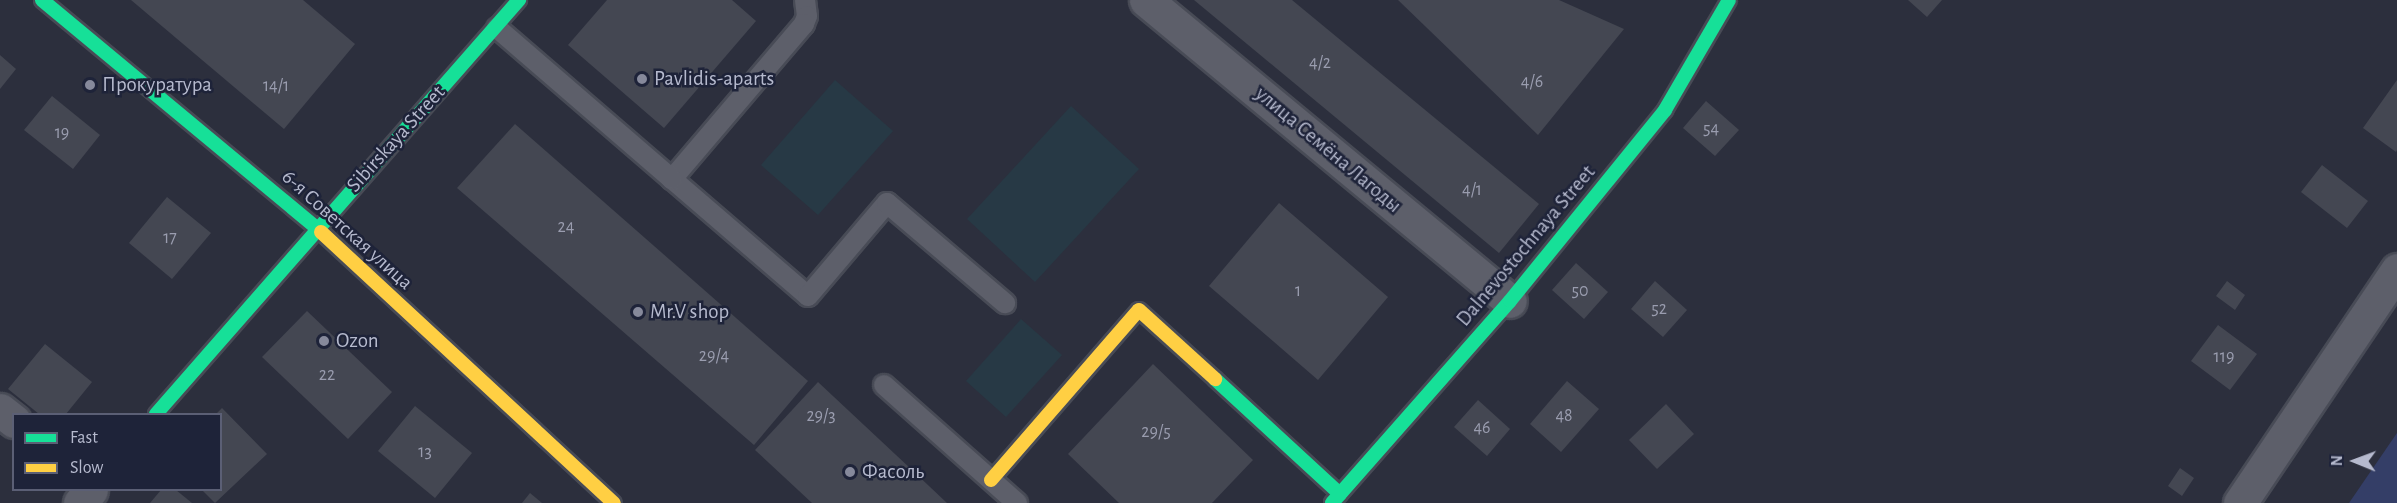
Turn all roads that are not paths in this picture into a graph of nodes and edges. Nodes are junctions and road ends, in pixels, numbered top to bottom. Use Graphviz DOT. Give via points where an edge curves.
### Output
graph roads {
  1 [pos="42,0"];
  2 [pos="519,0"];
  3 [pos="805,0"];
  4 [pos="1146,0"];
  5 [pos="1722,2"];
  6 [pos="497,28"];
  7 [pos="672,179"];
  8 [pos="316,227"];
  9 [pos="2397,270"];
  10 [pos="1510,301"];
  11 [pos="1005,303"];
  12 [pos="884,385"];
  13 [pos="0,410"];
  14 [pos="157,413"];
  15 [pos="12,419"];
  16 [pos="991,480"];
  17 [pos="90,491"];
  18 [pos="1336,498"];
  19 [pos="80,503"];
  20 [pos="614,503"];
  21 [pos="1017,503"];
  22 [pos="2240,503"];
  1 -- 8 [label="street, 6-я Советская улица"];
  2 -- 6 [label="street, Sibirskaya Street"];
  3 -- 7 [label="lane" via="804,24"];
  4 -- 10 [label="street, улица Семёна Лагоды"];
  5 -- 10 [label="street, Dalnevostochnaya Street" via="1665,110"];
  6 -- 7 [label="lane"];
  6 -- 8 [label="street, Sibirskaya Street"];
  7 -- 11 [label="lane" via="808,296 888,203"];
  8 -- 14 [label="street, Sibirskaya Street"];
  8 -- 20 [label="street, 6-я Советская улица"];
  9 -- 22 [label="street"];
  10 -- 18 [label="street, Dalnevostochnaya Street"];
  12 -- 16 [label="lane"];
  13 -- 15 [label="street"];
  16 -- 18 [label="street" via="1139,310"];
  16 -- 21 [label="lane"];
  17 -- 19 [label="street"];
}
